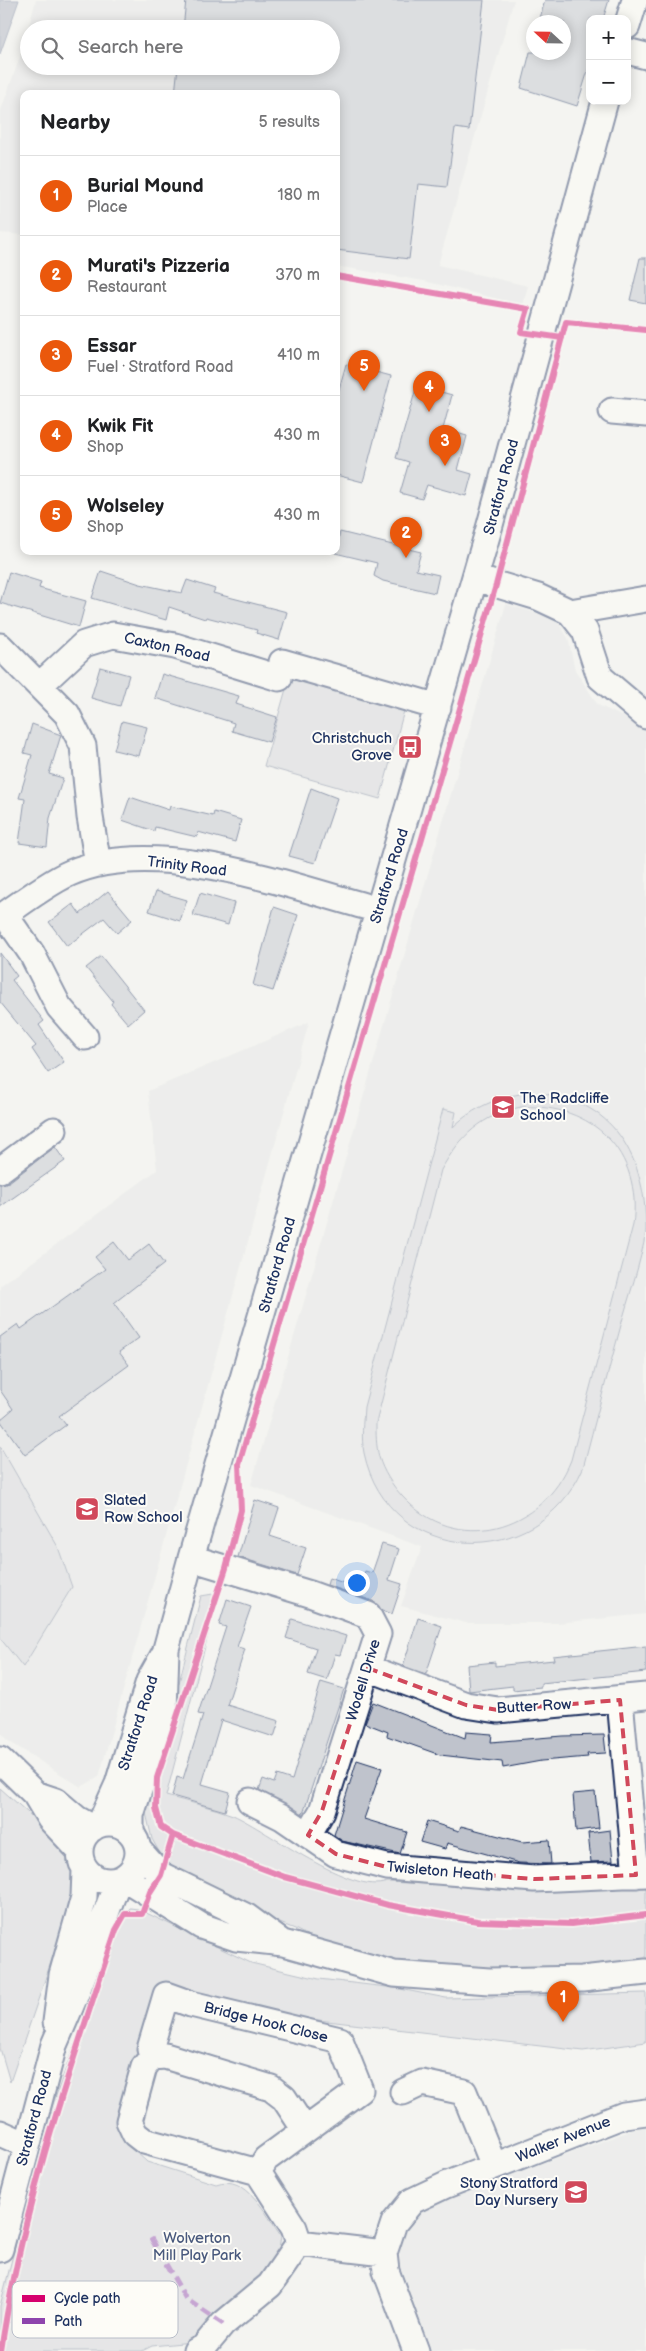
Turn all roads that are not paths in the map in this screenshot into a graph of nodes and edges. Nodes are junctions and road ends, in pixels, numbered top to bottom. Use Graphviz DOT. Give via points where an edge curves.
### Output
graph roads {
  1 [pos="635,0"];
  2 [pos="630,15"];
  3 [pos="631,52"];
  4 [pos="646,56"];
  5 [pos="604,105"];
  6 [pos="612,411"];
  7 [pos="646,414"];
  8 [pos="475,578"];
  9 [pos="646,599"];
  10 [pos="570,612"];
  11 [pos="0,646"];
  12 [pos="40,685"];
  13 [pos="438,706"];
  14 [pos="646,716"];
  15 [pos="98,864"];
  16 [pos="379,910"];
  17 [pos="2,916"];
  18 [pos="85,1037"];
  19 [pos="54,1130"];
  20 [pos="0,1170"];
  21 [pos="191,1558"];
  22 [pos="166,1649"];
  23 [pos="368,1668"];
  24 [pos="646,1696"];
  25 [pos="620,1700"];
  26 [pos="0,1760"];
  27 [pos="45,1798"];
  28 [pos="112,1798"];
  29 [pos="250,1801"];
  30 [pos="96,1826"];
  31 [pos="308,1835"];
  32 [pos="135,1841"];
  33 [pos="82,1860"];
  34 [pos="641,1874"];
  35 [pos="121,1879"];
  36 [pos="170,1906"];
  37 [pos="107,1908"];
  38 [pos="283,1943"];
  39 [pos="646,1972"];
  40 [pos="54,2045"];
  41 [pos="152,2056"];
  42 [pos="403,2092"];
  43 [pos="646,2112"];
  44 [pos="306,2130"];
  45 [pos="0,2134"];
  46 [pos="27,2145"];
  47 [pos="494,2166"];
  48 [pos="258,2172"];
  49 [pos="299,2243"];
  50 [pos="0,2249"];
  51 [pos="384,2253"];
  52 [pos="201,2350"];
  53 [pos="416,2351"];
  1 -- 2 [label="street"];
  3 -- 4 [label="street"];
  5 -- 8 [label="street, Stratford Road"];
  6 -- 7 [label="street"];
  8 -- 10 [label="street" via="538,597"];
  8 -- 13 [label="street, Stratford Road"];
  9 -- 10 [label="street"];
  10 -- 14 [label="street" via="584,631 600,677"];
  11 -- 12 [label="street"];
  12 -- 13 [label="street, Caxton Road" via="84,644 113,635"];
  12 -- 15 [label="street" via="67,714 83,746"];
  13 -- 16 [label="street, Stratford Road"];
  15 -- 16 [label="street, Trinity Road" via="145,860 217,866"];
  15 -- 17 [label="street, Trinity Road" via="70,873"];
  16 -- 21 [label="street, Stratford Road"];
  17 -- 18 [label="street, Trinity Road" via="32,954 59,1007"];
  19 -- 20 [label="street"];
  21 -- 22 [label="street, Stratford Road"];
  21 -- 23 [label="street, Wodell Drive" via="368,1615 378,1634"];
  22 -- 28 [label="street, Stratford Road" via="149,1681"];
  22 -- 32 [label="street, Stratford Road" via="164,1712 131,1815"];
  23 -- 25 [label="street, Butter Row" via="466,1705 498,1710"];
  23 -- 31 [label="street, Wodell Drive" via="322,1811"];
  24 -- 25 [label="street, Butter Row"];
  25 -- 34 [label="street"];
  26 -- 27 [label="street"];
  27 -- 28 [label="street" via="90,1807"];
  27 -- 30 [label="street" via="77,1819"];
  27 -- 33 [label="street" via="50,1819"];
  28 -- 30 [label="street, Stratford Road"];
  29 -- 31 [label="street, Twisleton Heath"];
  30 -- 32 [label="street" via="117,1824"];
  30 -- 33 [label="street" via="86,1834"];
  31 -- 34 [label="street, Twisleton Heath" via="336,1854 387,1867 534,1879"];
  32 -- 35 [label="street" via="136,1866"];
  32 -- 38 [label="street" via="161,1875 247,1917"];
  33 -- 35 [label="street" via="100,1880"];
  33 -- 40 [label="street, Stratford Road" via="84,1897 58,1994"];
  35 -- 36 [label="street" via="150,1892"];
  35 -- 37 [label="street, Stratford Road"];
  36 -- 37 [label="street" via="132,1900"];
  36 -- 38 [label="street" via="201,1926 236,1938"];
  37 -- 40 [label="street, Stratford Road"];
  38 -- 39 [label="street" via="394,1974 489,1981 582,1979"];
  40 -- 46 [label="street, Stratford Road"];
  41 -- 44 [label="street" via="165,2056 271,2088 284,2098"];
  41 -- 44 [label="street, Bridge Hook Close" via="150,2049 166,1995 340,2040 360,2090"];
  41 -- 48 [label="street, Bridge Hook Close" via="144,2067 129,2121 135,2134 144,2141"];
  42 -- 47 [label="street" via="422,2083 464,2092"];
  43 -- 47 [label="street, Walker Avenue" via="624,2115"];
  44 -- 48 [label="street, Bridge Hook Close" via="266,2159"];
  45 -- 46 [label="street"];
  46 -- 50 [label="street, Stratford Road"];
  47 -- 51 [label="street, Walker Avenue" via="412,2201 394,2223"];
  48 -- 49 [label="street" via="294,2228"];
  49 -- 51 [label="street"];
  49 -- 52 [label="street" via="270,2285 223,2324"];
  51 -- 53 [label="street, Walker Avenue" via="386,2271"];
}
